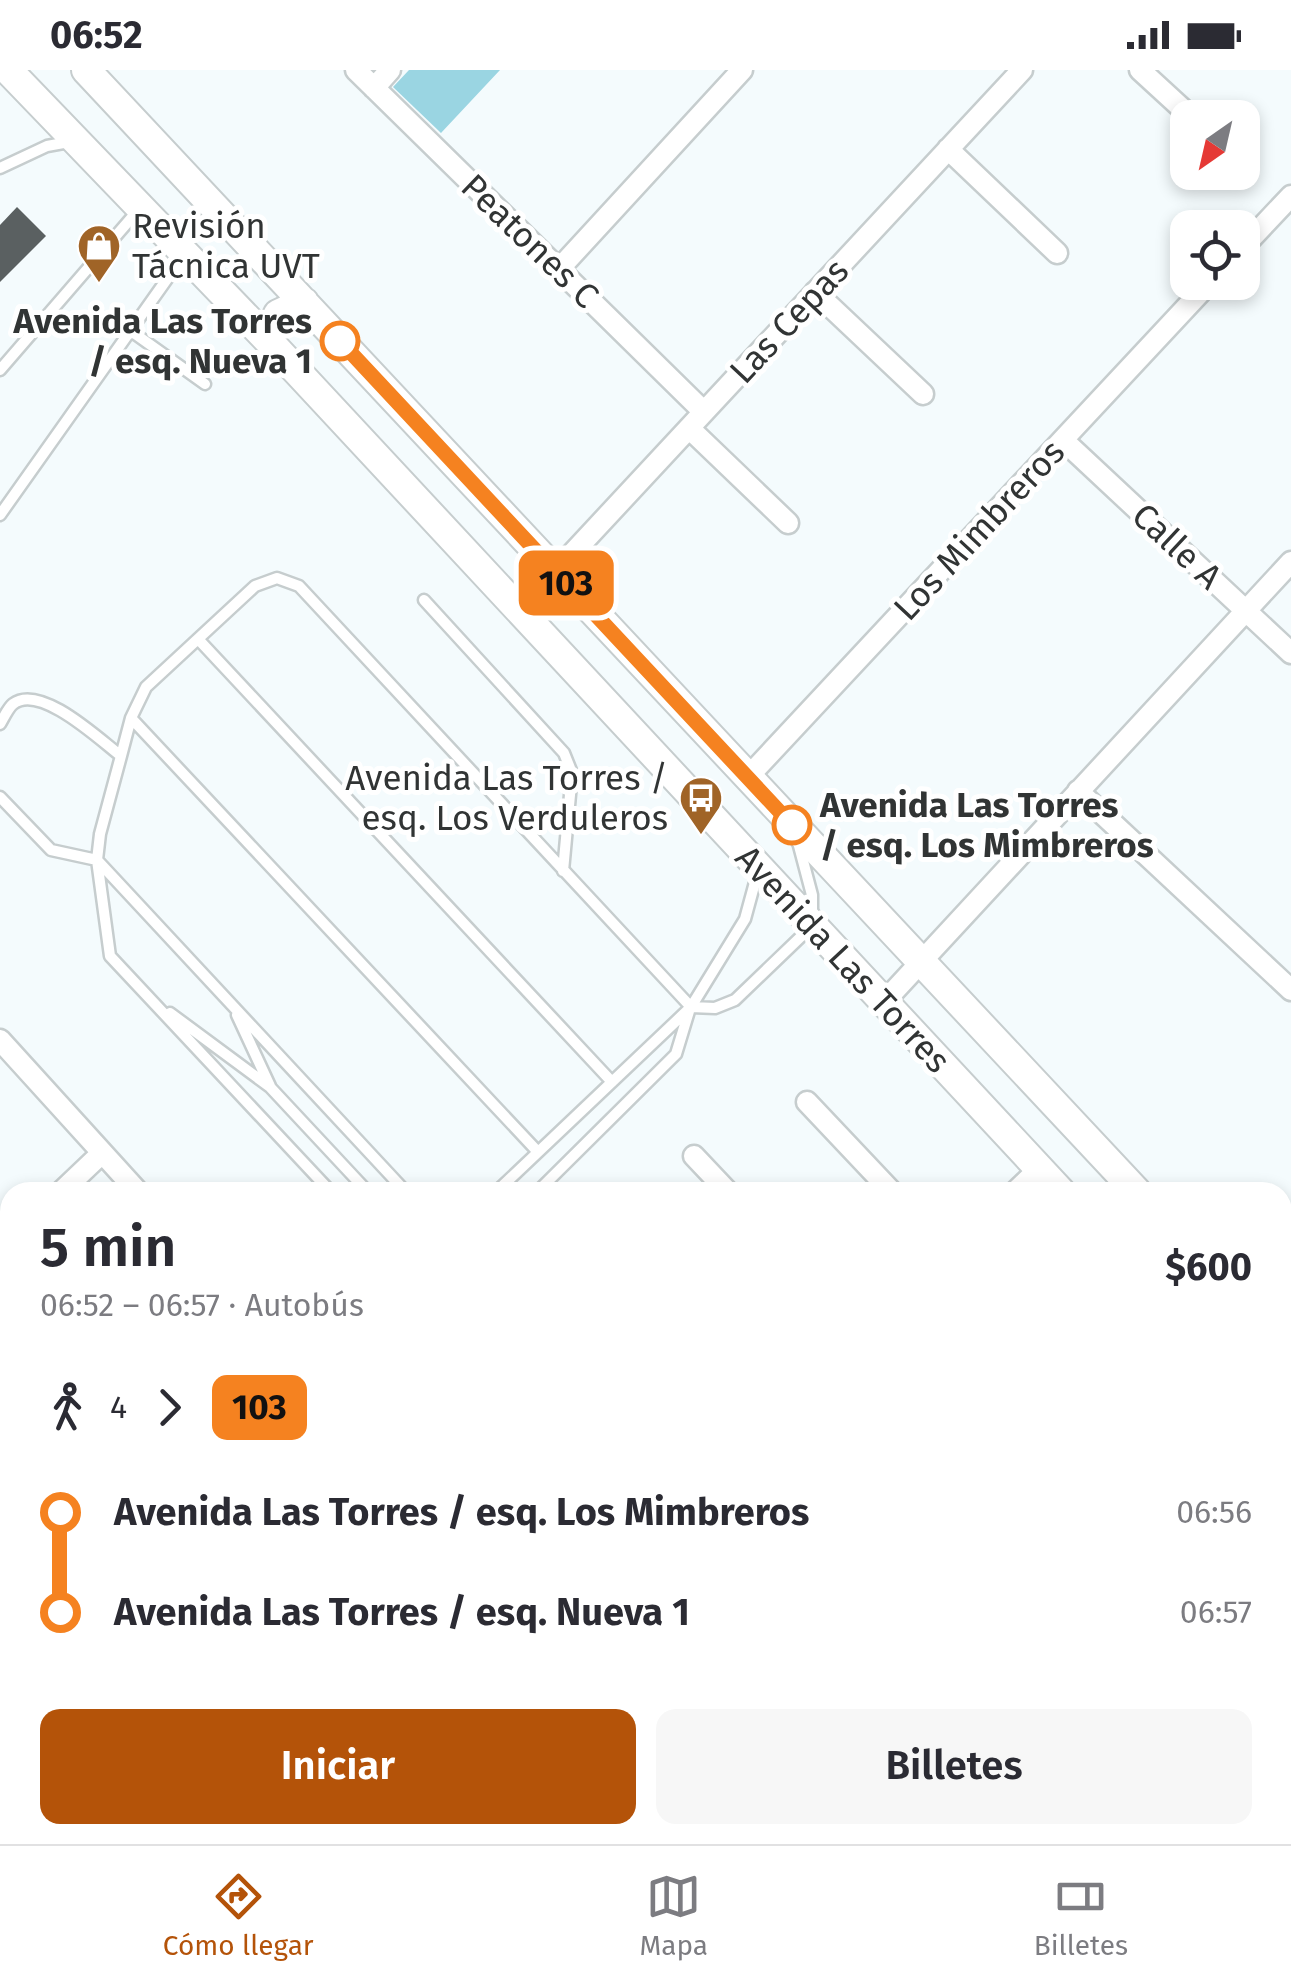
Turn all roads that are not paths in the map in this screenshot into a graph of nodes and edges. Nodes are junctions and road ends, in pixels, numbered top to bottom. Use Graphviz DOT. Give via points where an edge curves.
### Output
graph roads {
  1 [pos="8,70"];
  2 [pos="356,70"];
  3 [pos="390,70"];
  4 [pos="742,70"];
  5 [pos="1022,70"];
  6 [pos="1140,70"];
  7 [pos="94,73"];
  8 [pos="374,88"];
  9 [pos="1173,100"];
  10 [pos="76,140"];
  11 [pos="948,150"];
  12 [pos="0,167"];
  13 [pos="1291,196"];
  14 [pos="140,208"];
  15 [pos="1260,229"];
  16 [pos="1057,253"];
  17 [pos="184,254"];
  18 [pos="559,270"];
  19 [pos="815,292"];
  20 [pos="1193,300"];
  21 [pos="304,302"];
  22 [pos="131,331"];
  23 [pos="266,338"];
  24 [pos="0,370"];
  25 [pos="204,384"];
  26 [pos="923,394"];
  27 [pos="704,412"];
  28 [pos="689,428"];
  29 [pos="1063,440"];
  30 [pos="0,515"];
  31 [pos="788,523"];
  32 [pos="1291,562"];
  33 [pos="556,572"];
  34 [pos="424,600"];
  35 [pos="1246,610"];
  36 [pos="198,639"];
  37 [pos="1291,653"];
  38 [pos="132,718"];
  39 [pos="0,724"];
  40 [pos="121,756"];
  41 [pos="747,778"];
  42 [pos="1078,791"];
  43 [pos="0,797"];
  44 [pos="794,827"];
  45 [pos="97,860"];
  46 [pos="758,869"];
  47 [pos="563,870"];
  48 [pos="812,926"];
  49 [pos="919,962"];
  50 [pos="1291,990"];
  51 [pos="148,996"];
  52 [pos="882,1002"];
  53 [pos="233,1006"];
  54 [pos="691,1008"];
  55 [pos="0,1040"];
  56 [pos="612,1082"];
  57 [pos="270,1087"];
  58 [pos="807,1102"];
  59 [pos="538,1152"];
  60 [pos="102,1153"];
  61 [pos="694,1156"];
  62 [pos="1040,1169"];
  63 [pos="72,1182"];
  64 [pos="129,1182"];
  65 [pos="322,1182"];
  66 [pos="359,1182"];
  67 [pos="397,1182"];
  68 [pos="506,1182"];
  69 [pos="547,1182"];
  70 [pos="719,1182"];
  71 [pos="883,1182"];
  72 [pos="1026,1182"];
  73 [pos="1052,1182"];
  74 [pos="1128,1182"];
  1 -- 10 [label="main road, Avenida Las Torres"];
  2 -- 8 [label="street, Peatones C"];
  3 -- 8 [label="street"];
  4 -- 18 [label="street"];
  5 -- 11 [label="street, Las Cepas"];
  6 -- 9 [label="street"];
  7 -- 21 [label="main road, Avenida Las Torres"];
  8 -- 18 [label="street, Peatones C"];
  10 -- 12 [label="lane"];
  10 -- 14 [label="main road, Avenida Las Torres"];
  11 -- 16 [label="street"];
  11 -- 19 [label="street, Las Cepas"];
  13 -- 15 [label="street"];
  14 -- 17 [label="main road, Avenida Las Torres"];
  14 -- 24 [label="lane"];
  17 -- 22 [label="lane"];
  17 -- 23 [label="main road, Avenida Las Torres"];
  18 -- 27 [label="street, Peatones C"];
  19 -- 26 [label="street"];
  19 -- 27 [label="street, Las Cepas"];
  20 -- 29 [label="street, Los Mimbreros"];
  21 -- 23 [label="main road" via="278,314"];
  21 -- 33 [label="main road, Avenida Las Torres"];
  22 -- 25 [label="lane"];
  22 -- 30 [label="lane"];
  23 -- 46 [label="main road, Avenida Las Torres"];
  27 -- 28 [label="street, Las Cepas"];
  28 -- 31 [label="street"];
  28 -- 33 [label="street, Las Cepas"];
  29 -- 35 [label="street, Calle A"];
  29 -- 41 [label="street, Los Mimbreros"];
  32 -- 35 [label="street"];
  33 -- 41 [label="main road, Avenida Las Torres"];
  34 -- 47 [label="lane" via="564,753 572,773"];
  35 -- 37 [label="street, Calle A"];
  35 -- 42 [label="street"];
  36 -- 38 [label="lane" via="146,688"];
  36 -- 47 [label="lane" via="255,586 277,578 299,586"];
  36 -- 56 [label="lane"];
  38 -- 40 [label="lane"];
  38 -- 59 [label="lane"];
  39 -- 40 [label="lane" via="12,704 30,698 51,704"];
  40 -- 45 [label="lane"];
  41 -- 44 [label="main road, Avenida Las Torres"];
  42 -- 49 [label="street"];
  42 -- 50 [label="street"];
  43 -- 45 [label="lane" via="51,850"];
  44 -- 48 [label="lane" via="812,895"];
  44 -- 49 [label="main road, Avenida Las Torres"];
  45 -- 51 [label="lane" via="110,956"];
  45 -- 53 [label="lane"];
  46 -- 48 [label="main road, Avenida Las Torres"];
  46 -- 54 [label="lane" via="745,919"];
  47 -- 54 [label="lane"];
  48 -- 52 [label="main road, Avenida Las Torres"];
  48 -- 54 [label="lane" via="734,1000"];
  49 -- 52 [label="street"];
  49 -- 74 [label="main road, Avenida Las Torres"];
  51 -- 57 [label="lane"];
  51 -- 65 [label="lane"];
  52 -- 62 [label="main road, Avenida Las Torres"];
  53 -- 57 [label="lane"];
  53 -- 67 [label="lane"];
  54 -- 56 [label="lane"];
  54 -- 69 [label="lane" via="676,1054"];
  55 -- 60 [label="street"];
  56 -- 59 [label="lane"];
  57 -- 66 [label="lane"];
  58 -- 71 [label="street"];
  59 -- 68 [label="lane"];
  60 -- 63 [label="street"];
  60 -- 64 [label="street"];
  61 -- 70 [label="street"];
  62 -- 72 [label="street"];
  62 -- 73 [label="main road, Avenida Las Torres"];
}
